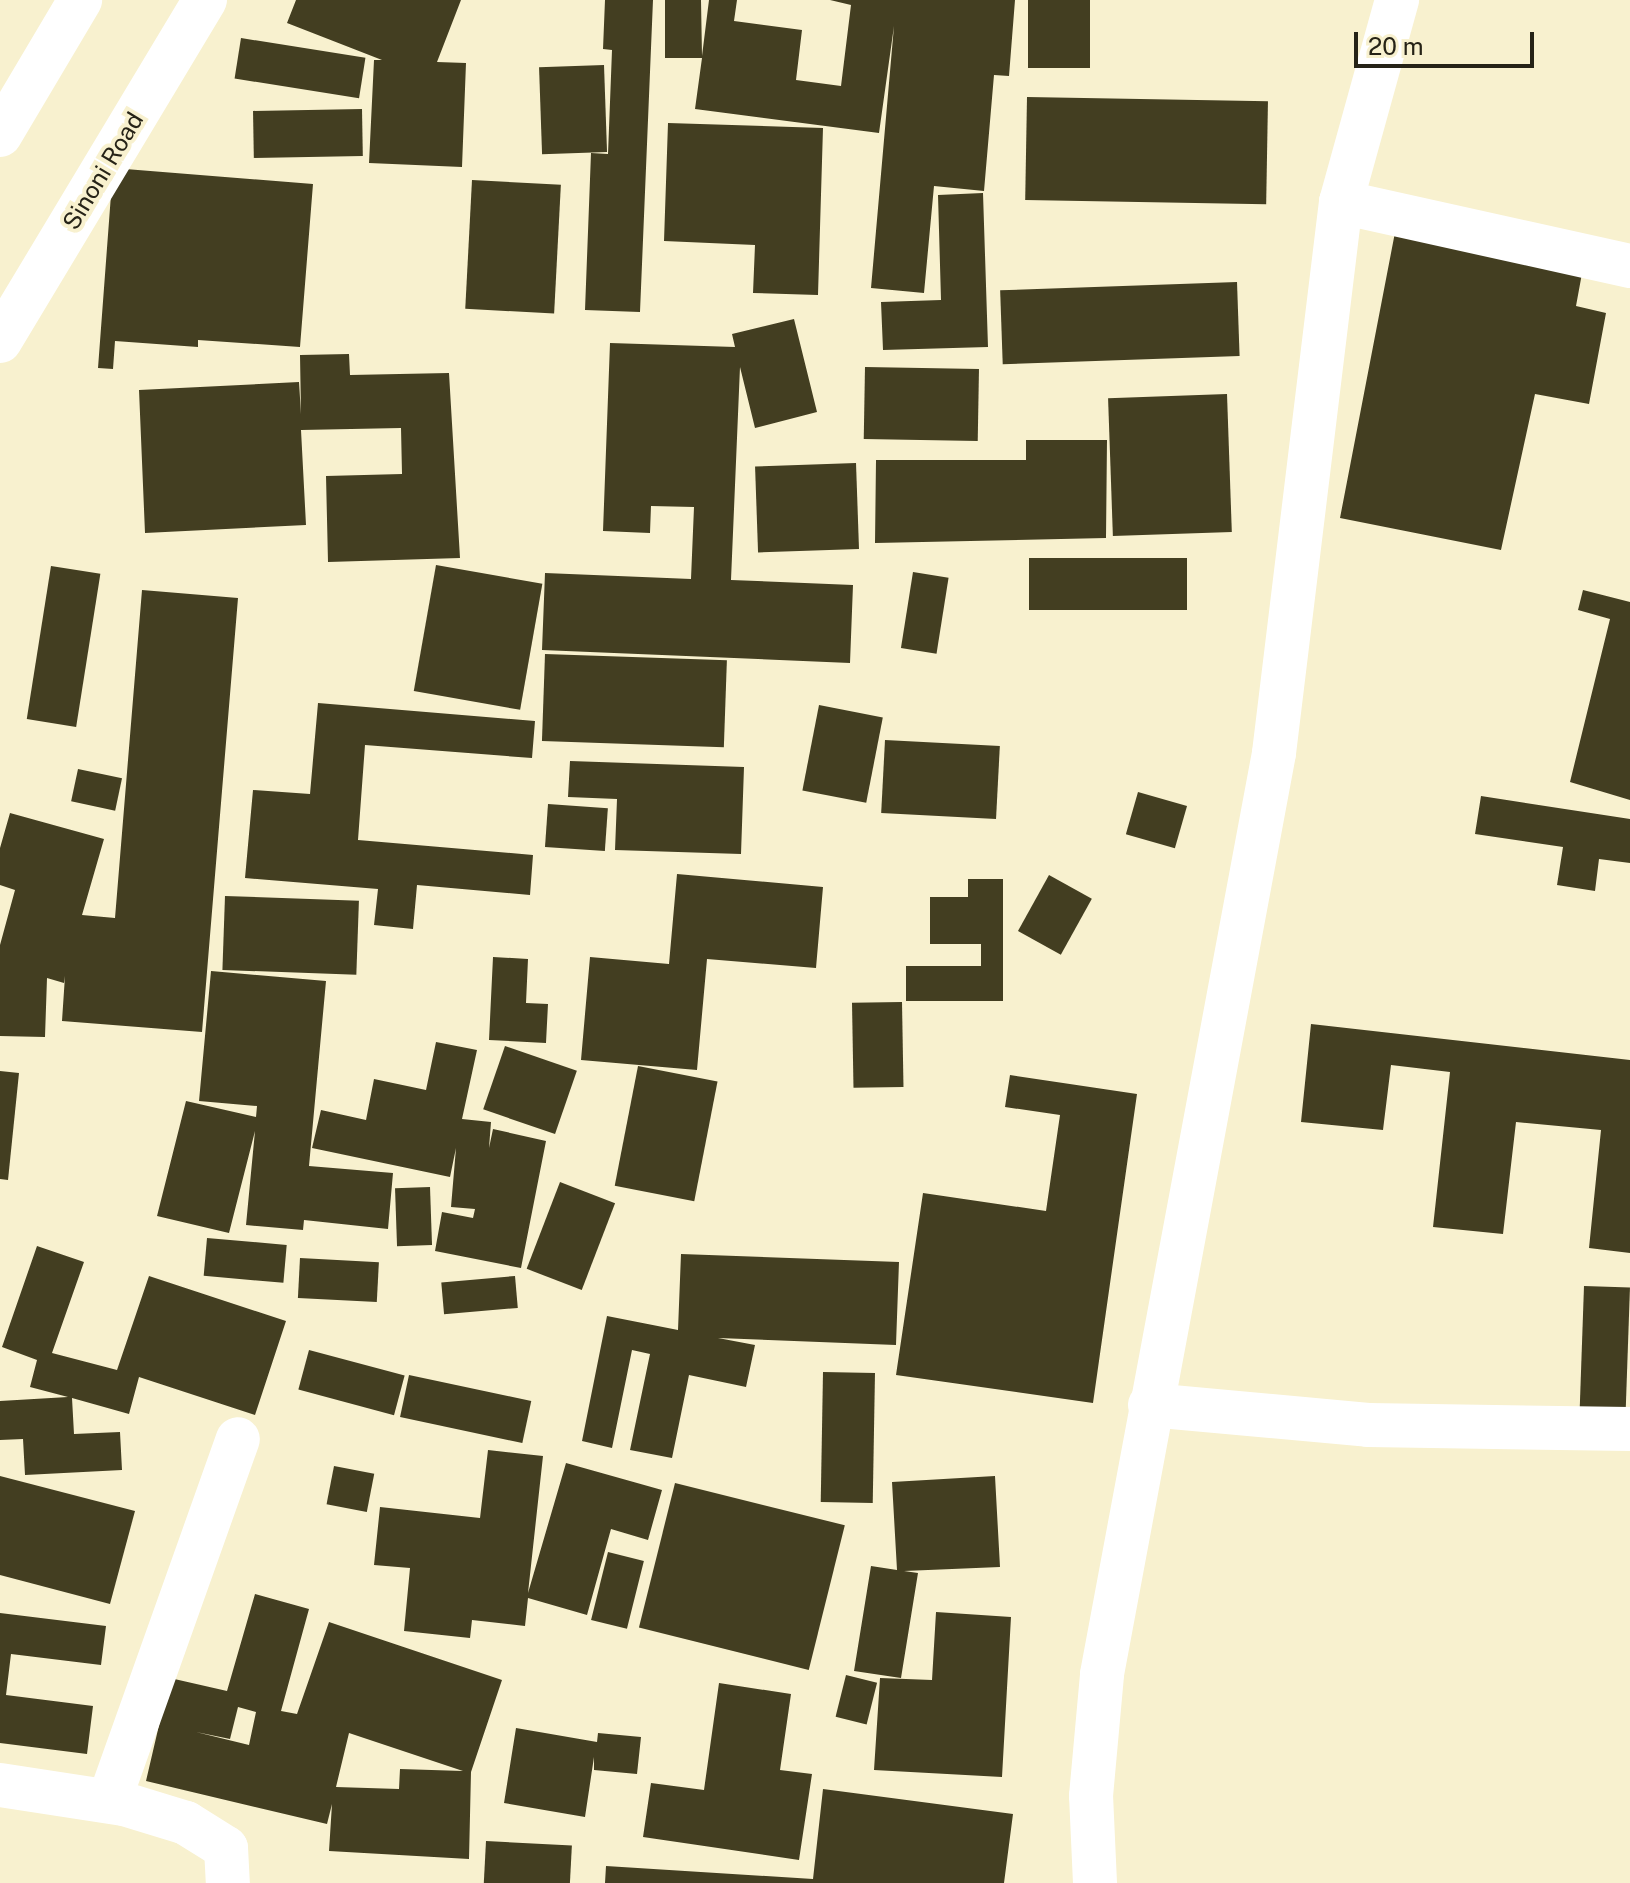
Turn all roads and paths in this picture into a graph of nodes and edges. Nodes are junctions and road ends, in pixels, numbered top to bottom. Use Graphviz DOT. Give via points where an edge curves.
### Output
graph roads {
  1 [pos="80,0"];
  2 [pos="205,0"];
  3 [pos="1397,0"];
  4 [pos="0,135"];
  5 [pos="1341,202"];
  6 [pos="1630,266"];
  7 [pos="0,341"];
  8 [pos="1150,1405"];
  9 [pos="1630,1429"];
  10 [pos="238,1439"];
  11 [pos="0,1785"];
  12 [pos="109,1801"];
  13 [pos="228,1883"];
  14 [pos="1095,1883"];
  1 -- 4 [label="street"];
  2 -- 7 [label="street, Sinoni Road"];
  3 -- 5 [label="street"];
  5 -- 6 [label="street"];
  5 -- 8 [label="street" via="1274,753"];
  8 -- 9 [label="street" via="1368,1425"];
  8 -- 14 [label="street" via="1102,1674 1091,1796"];
  10 -- 12 [label="street"];
  11 -- 12 [label="street"];
  12 -- 13 [label="street" via="186,1823 226,1848"];
}
